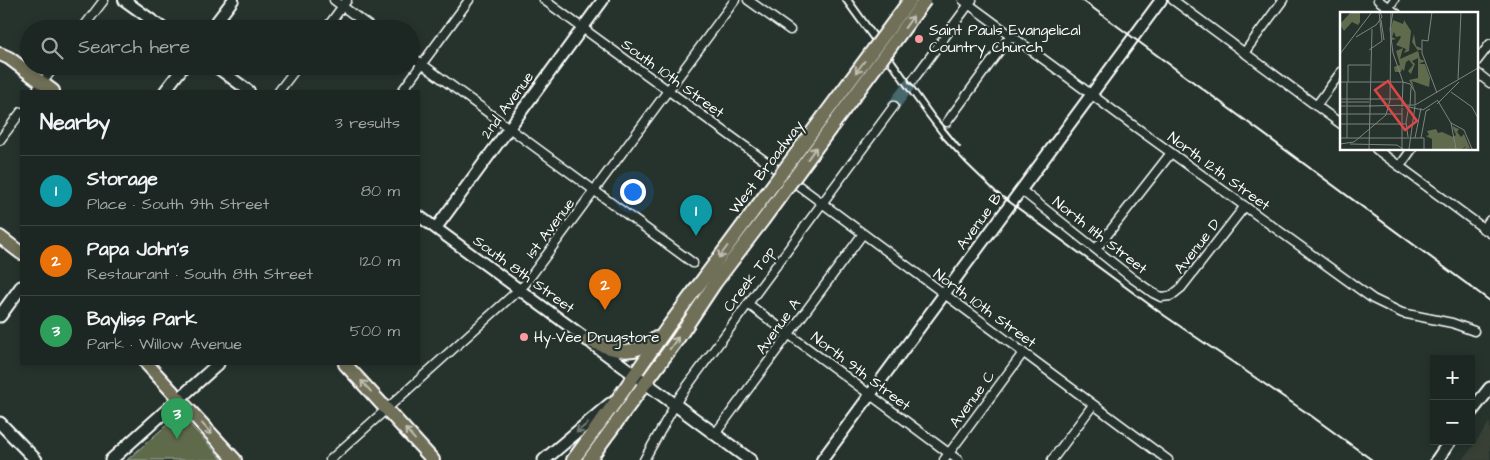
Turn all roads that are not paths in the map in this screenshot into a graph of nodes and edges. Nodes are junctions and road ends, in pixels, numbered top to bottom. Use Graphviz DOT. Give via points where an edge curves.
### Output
graph roads {
  1 [pos="104,0"];
  2 [pos="124,0"];
  3 [pos="233,0"];
  4 [pos="334,0"];
  5 [pos="469,0"];
  6 [pos="544,0"];
  7 [pos="603,0"];
  8 [pos="735,0"];
  9 [pos="748,0"];
  10 [pos="910,0"];
  11 [pos="925,0"];
  12 [pos="1161,0"];
  13 [pos="1173,0"];
  14 [pos="1283,0"];
  15 [pos="1378,0"];
  16 [pos="1394,0"];
  17 [pos="968,2"];
  18 [pos="345,3"];
  19 [pos="1386,11"];
  20 [pos="89,20"];
  21 [pos="152,20"];
  22 [pos="219,20"];
  23 [pos="333,20"];
  24 [pos="364,20"];
  25 [pos="582,28"];
  26 [pos="790,30"];
  27 [pos="1011,35"];
  28 [pos="1490,44"];
  29 [pos="1244,53"];
  30 [pos="3,54"];
  31 [pos="1478,59"];
  32 [pos="422,64"];
  33 [pos="420,67"];
  34 [pos="20,70"];
  35 [pos="1340,73"];
  36 [pos="1478,73"];
  37 [pos="26,75"];
  38 [pos="48,75"];
  39 [pos="178,75"];
  40 [pos="227,75"];
  41 [pos="291,75"];
  42 [pos="414,75"];
  43 [pos="913,80"];
  44 [pos="1490,82"];
  45 [pos="39,87"];
  46 [pos="167,90"];
  47 [pos="248,90"];
  48 [pos="280,90"];
  49 [pos="403,90"];
  50 [pos="668,91"];
  51 [pos="1091,95"];
  52 [pos="894,106"];
  53 [pos="1316,106"];
  54 [pos="20,113"];
  55 [pos="947,122"];
  56 [pos="1340,123"];
  57 [pos="508,128"];
  58 [pos="0,140"];
  59 [pos="1377,150"];
  60 [pos="1411,150"];
  61 [pos="1171,153"];
  62 [pos="1400,166"];
  63 [pos="787,177"];
  64 [pos="1021,190"];
  65 [pos="595,191"];
  66 [pos="822,204"];
  67 [pos="1244,206"];
  68 [pos="757,216"];
  69 [pos="420,217"];
  70 [pos="1490,220"];
  71 [pos="436,228"];
  72 [pos="1487,231"];
  73 [pos="862,235"];
  74 [pos="0,237"];
  75 [pos="1096,249"];
  76 [pos="20,251"];
  77 [pos="694,263"];
  78 [pos="20,288"];
  79 [pos="520,289"];
  80 [pos="944,295"];
  81 [pos="1166,297"];
  82 [pos="748,304"];
  83 [pos="0,316"];
  84 [pos="667,328"];
  85 [pos="1474,331"];
  86 [pos="789,334"];
  87 [pos="588,340"];
  88 [pos="1023,353"];
  89 [pos="148,365"];
  90 [pos="217,365"];
  91 [pos="346,365"];
  92 [pos="635,374"];
  93 [pos="646,383"];
  94 [pos="1490,388"];
  95 [pos="870,395"];
  96 [pos="620,397"];
  97 [pos="179,398"];
  98 [pos="675,404"];
  99 [pos="1093,406"];
  100 [pos="1475,407"];
  101 [pos="386,409"];
  102 [pos="0,423"];
  103 [pos="715,434"];
  104 [pos="1447,445"];
  105 [pos="947,457"];
  106 [pos="36,460"];
  107 [pos="111,460"];
  108 [pos="235,460"];
  109 [pos="330,460"];
  110 [pos="433,460"];
  111 [pos="544,460"];
  112 [pos="572,460"];
  113 [pos="589,460"];
  114 [pos="644,460"];
  115 [pos="750,460"];
  116 [pos="822,460"];
  117 [pos="958,460"];
  118 [pos="1052,460"];
  119 [pos="1168,460"];
  120 [pos="1437,460"];
  1 -- 20 [label="street"];
  2 -- 21 [label="street"];
  3 -- 22 [label="street"];
  4 -- 18 [label="street"];
  5 -- 32 [label="street"];
  6 -- 25 [label="street, South 10th Street"];
  7 -- 25 [label="street, 2nd Avenue"];
  8 -- 50 [label="street, 1st Avenue"];
  9 -- 26 [label="street"];
  10 -- 68 [label="main road, West Broadway, one-way, bridge"];
  68 -- 11 [label="main road, West Broadway, one-way, bridge"];
  12 -- 51 [label="street, Avenue B"];
  13 -- 29 [label="street"];
  14 -- 29 [label="street"];
  15 -- 19 [label="street"];
  16 -- 19 [label="street"];
  17 -- 27 [label="street, North 12th Street"];
  17 -- 43 [label="street"];
  18 -- 23 [label="street"];
  18 -- 24 [label="street"];
  25 -- 50 [label="street, South 10th Street"];
  25 -- 57 [label="street, 2nd Avenue"];
  27 -- 51 [label="street, North 12th Street"];
  27 -- 55 [label="street"];
  28 -- 31 [label="street"];
  29 -- 53 [label="street"];
  30 -- 34 [label="main road"];
  32 -- 33 [label="street"];
  32 -- 57 [label="street"];
  35 -- 53 [label="street"];
  36 -- 44 [label="street"];
  37 -- 45 [label="main road"];
  38 -- 45 [label="street"];
  39 -- 46 [label="street"];
  40 -- 47 [label="street"];
  41 -- 48 [label="street"];
  42 -- 49 [label="street"];
  50 -- 63 [label="street, South 10th Street"];
  50 -- 65 [label="street, 1st Avenue"];
  51 -- 61 [label="street, North 12th Street"];
  51 -- 64 [label="street, Avenue B"];
  52 -- 66 [label="street, Creek Top"];
  53 -- 56 [label="street"];
  54 -- 58 [label="street"];
  57 -- 65 [label="street"];
  57 -- 71 [label="street, 2nd Avenue"];
  59 -- 62 [label="street"];
  60 -- 62 [label="street"];
  61 -- 67 [label="street, North 12th Street"];
  61 -- 75 [label="street"];
  62 -- 72 [label="street"];
  63 -- 66 [label="street, North 10th Street"];
  64 -- 75 [label="street, North 11th Street"];
  64 -- 80 [label="street, Avenue B"];
  65 -- 77 [label="street"];
  65 -- 79 [label="street, 1st Avenue"];
  66 -- 73 [label="street, North 10th Street"];
  66 -- 82 [label="street, Creek Top"];
  67 -- 81 [label="street, Avenue D" via="1176,294"];
  67 -- 85 [label="street, North 12th Street" via="1384,305 1402,313"];
  68 -- 84 [label="main road, West Broadway, one-way"];
  93 -- 68 [label="main road, West Broadway, one-way"];
  69 -- 71 [label="street, South 8th Street"];
  70 -- 72 [label="street"];
  71 -- 79 [label="street, South 8th Street"];
  73 -- 80 [label="street, North 10th Street"];
  73 -- 86 [label="street, Avenue A"];
  74 -- 76 [label="main road"];
  75 -- 81 [label="street, North 11th Street" via="1153,293"];
  78 -- 83 [label="main road"];
  79 -- 87 [label="street, South 8th Street"];
  79 -- 101 [label="street, 1st Avenue"];
  80 -- 88 [label="street, North 10th Street"];
  80 -- 95 [label="street, Avenue B"];
  82 -- 86 [label="street, North 9th Street"];
  82 -- 98 [label="street, Creek Top"];
  84 -- 87 [label="main road" via="635,351 622,351"];
  84 -- 92 [label="main road, West Broadway"];
  86 -- 95 [label="street, North 9th Street"];
  86 -- 103 [label="street, Avenue A"];
  87 -- 92 [label="main road, South 8th Street"];
  88 -- 99 [label="street, North 10th Street"];
  88 -- 105 [label="street, Avenue C"];
  89 -- 97 [label="main road"];
  90 -- 97 [label="main road"];
  101 -- 91 [label="main road, one-way"];
  92 -- 93 [label="main road, South 8th Street"];
  92 -- 96 [label="main road, West Broadway"];
  93 -- 98 [label="main road, South 8th Street"];
  93 -- 113 [label="main road, West Broadway"];
  94 -- 100 [label="main road"];
  95 -- 105 [label="street, North 9th Street"];
  95 -- 116 [label="street, Avenue B"];
  96 -- 111 [label="main road, West Broadway, one-way"];
  96 -- 112 [label="main road"];
  97 -- 107 [label="main road"];
  97 -- 108 [label="main road, one-way"];
  98 -- 103 [label="main road, South 8th Street"];
  98 -- 114 [label="street, Creek Top"];
  99 -- 118 [label="street"];
  99 -- 119 [label="street, North 10th Street"];
  101 -- 109 [label="street, 1st Avenue"];
  110 -- 101 [label="main road, one-way"];
  102 -- 106 [label="main road"];
  103 -- 115 [label="main road, South 8th Street"];
  104 -- 120 [label="main road"];
  105 -- 117 [label="street, North 9th Street"];
}
